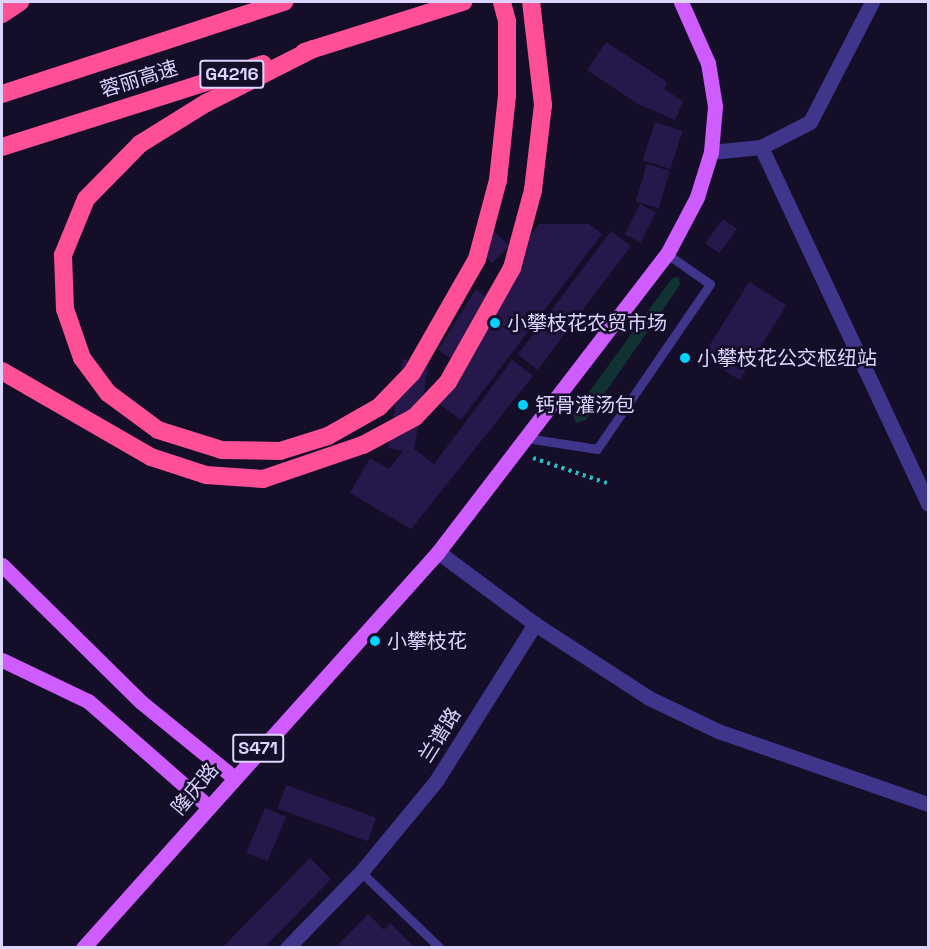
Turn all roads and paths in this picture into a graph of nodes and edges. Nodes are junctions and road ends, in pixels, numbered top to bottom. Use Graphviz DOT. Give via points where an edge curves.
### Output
graph roads {
  1 [pos="20,2"];
  2 [pos="284,2"];
  3 [pos="463,2"];
  4 [pos="502,2"];
  5 [pos="531,2"];
  6 [pos="681,2"];
  7 [pos="872,2"];
  8 [pos="2,14"];
  9 [pos="313,49"];
  10 [pos="2,94"];
  11 [pos="2,147"];
  12 [pos="761,147"];
  13 [pos="711,152"];
  14 [pos="667,254"];
  15 [pos="2,371"];
  16 [pos="526,438"];
  17 [pos="515,452"];
  18 [pos="607,483"];
  19 [pos="928,504"];
  20 [pos="438,552"];
  21 [pos="2,565"];
  22 [pos="535,624"];
  23 [pos="2,660"];
  24 [pos="232,776"];
  25 [pos="928,804"];
  26 [pos="209,807"];
  27 [pos="362,872"];
  28 [pos="83,948"];
  29 [pos="287,948"];
  30 [pos="440,948"];
  1 -- 8 [label="highway"];
  2 -- 10 [label="highway, 蓉丽高速 / G4216"];
  3 -- 9 [label="highway, 蓉丽高速 / G4216"];
  4 -- 9 [label="highway" via="507,21 507,96 498,180 477,259 412,373 379,407 328,436 280,451 222,450 158,430 108,393 82,358 65,309 63,255 86,200 140,144 206,103"];
  5 -- 15 [label="highway" via="543,105 533,190 512,268 448,382 415,417 363,445 263,479 206,475 151,457"];
  6 -- 13 [label="main road, S471" via="708,63 715,106"];
  7 -- 12 [label="street" via="810,122"];
  9 -- 11 [label="highway, 蓉丽高速 / G4216"];
  12 -- 13 [label="street"];
  12 -- 19 [label="street"];
  13 -- 14 [label="main road, S471" via="698,196"];
  14 -- 16 [label="main road, S471"];
  14 -- 16 [label="lane" via="710,284 597,449"];
  16 -- 17 [label="main road, S471"];
  17 -- 18 [label="path"];
  17 -- 20 [label="main road, S471"];
  20 -- 22 [label="street"];
  20 -- 24 [label="main road, 隆庆路 / S471"];
  21 -- 24 [label="main road" via="141,702"];
  22 -- 25 [label="street" via="649,698 718,731"];
  22 -- 27 [label="street, 兰谱路" via="436,781"];
  23 -- 26 [label="main road" via="88,701"];
  24 -- 26 [label="main road, 隆庆路 / S471"];
  26 -- 28 [label="main road, 隆庆路 / S471"];
  27 -- 29 [label="street, 兰谱路"];
  27 -- 30 [label="lane"];
}
